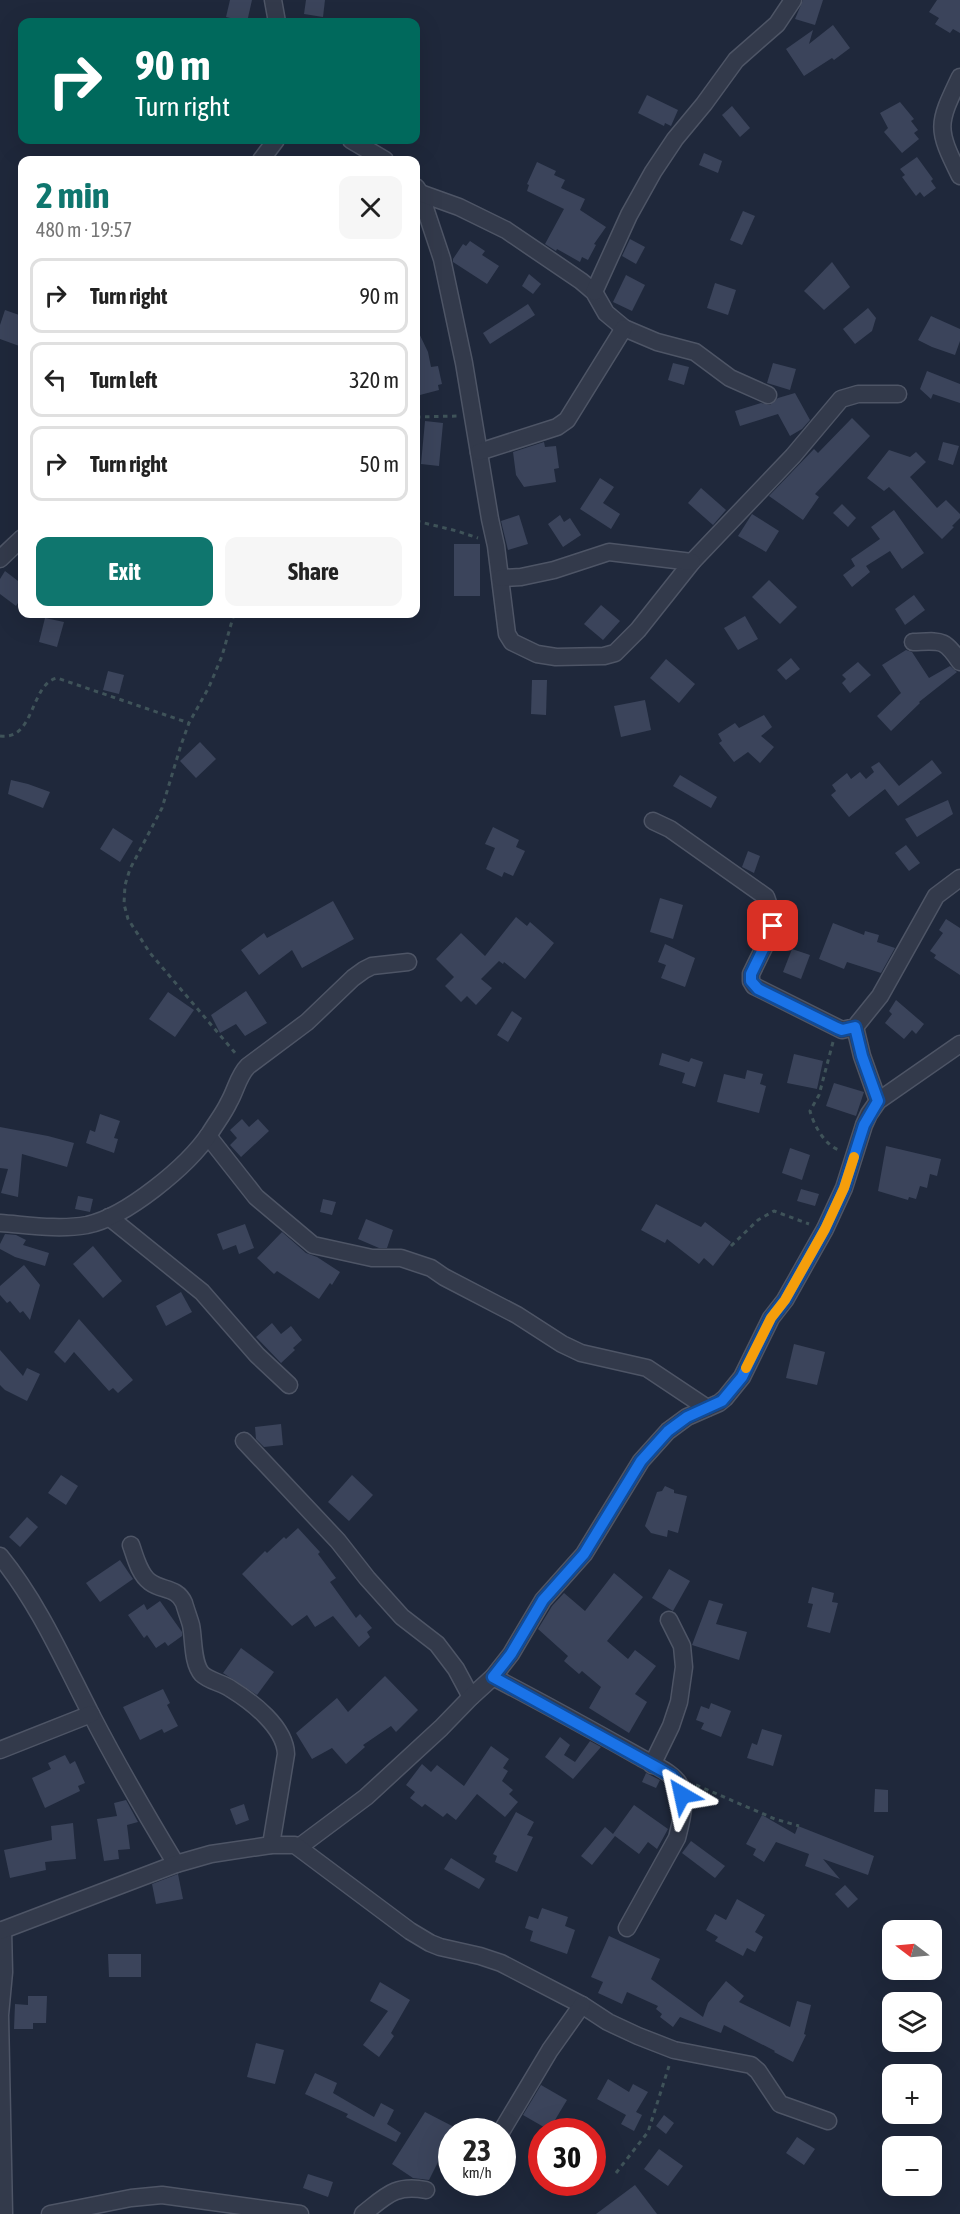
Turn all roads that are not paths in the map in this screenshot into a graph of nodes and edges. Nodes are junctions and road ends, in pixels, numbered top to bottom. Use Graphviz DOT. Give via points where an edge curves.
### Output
graph roads {
  1 [pos="273,0"];
  2 [pos="793,0"];
  3 [pos="276,18"];
  4 [pos="960,77"];
  5 [pos="358,144"];
  6 [pos="378,156"];
  7 [pos="960,176"];
  8 [pos="420,191"];
  9 [pos="420,196"];
  10 [pos="594,292"];
  11 [pos="624,328"];
  12 [pos="898,394"];
  13 [pos="768,395"];
  14 [pos="479,452"];
  15 [pos="18,542"];
  16 [pos="0,560"];
  17 [pos="692,562"];
  18 [pos="501,578"];
  19 [pos="912,642"];
  20 [pos="960,662"];
  21 [pos="653,820"];
  22 [pos="960,878"];
  23 [pos="408,962"];
  24 [pos="855,1027"];
  25 [pos="960,1044"];
  26 [pos="878,1101"];
  27 [pos="208,1136"];
  28 [pos="110,1217"];
  29 [pos="0,1222"];
  30 [pos="289,1385"];
  31 [pos="707,1408"];
  32 [pos="244,1441"];
  33 [pos="131,1545"];
  34 [pos="0,1556"];
  35 [pos="669,1620"];
  36 [pos="493,1677"];
  37 [pos="471,1697"];
  38 [pos="91,1714"];
  39 [pos="0,1750"];
  40 [pos="652,1765"];
  41 [pos="271,1845"];
  42 [pos="299,1847"];
  43 [pos="176,1864"];
  44 [pos="627,1928"];
  45 [pos="2,1931"];
  46 [pos="582,2005"];
  47 [pos="509,2118"];
  48 [pos="828,2121"];
  49 [pos="426,2190"];
  50 [pos="4,2214"];
  51 [pos="50,2214"];
  52 [pos="300,2214"];
  53 [pos="363,2214"];
  1 -- 3 [label="street"];
  2 -- 10 [label="street" via="777,24 736,60 652,172"];
  4 -- 7 [label="street" via="945,108 942,126 944,141"];
  5 -- 6 [label="street"];
  8 -- 10 [label="street" via="506,230"];
  9 -- 14 [label="street" via="442,259"];
  10 -- 11 [label="street" via="606,313"];
  11 -- 13 [label="street" via="695,352 730,378"];
  11 -- 14 [label="street" via="567,420 557,427"];
  12 -- 17 [label="street" via="858,394 841,399 793,456"];
  14 -- 18 [label="street"];
  15 -- 16 [label="street"];
  17 -- 18 [label="street" via="609,552 554,570"];
  17 -- 18 [label="street" via="638,630 619,650 604,656 556,657 537,654 512,642 507,634"];
  19 -- 20 [label="street" via="946,644"];
  21 -- 24 [label="street" via="766,897 773,926 750,977 754,986 837,1028"];
  22 -- 24 [label="street" via="936,896 892,976"];
  23 -- 27 [label="street" via="364,970 307,1023 248,1066"];
  24 -- 26 [label="street"];
  25 -- 26 [label="street"];
  26 -- 31 [label="street" via="866,1120 844,1188 825,1229 771,1318 742,1377 722,1401"];
  27 -- 28 [label="street" via="167,1179"];
  27 -- 31 [label="street" via="256,1197 313,1245 372,1258 401,1258 431,1268 581,1353 647,1368"];
  28 -- 29 [label="street" via="60,1227"];
  28 -- 30 [label="street" via="202,1292"];
  31 -- 36 [label="street" via="668,1431 641,1461 584,1554 543,1600"];
  32 -- 37 [label="street" via="338,1541 402,1617 437,1644"];
  33 -- 41 [label="street" via="146,1578 178,1593 183,1602 200,1673 253,1704 284,1740 286,1754"];
  34 -- 38 [label="street" via="30,1599"];
  35 -- 40 [label="street" via="682,1646 684,1667 671,1726"];
  36 -- 37 [label="street"];
  36 -- 40 [label="street"];
  37 -- 42 [label="street" via="366,1797"];
  38 -- 39 [label="street"];
  38 -- 43 [label="street"];
  40 -- 44 [label="street" via="672,1776 679,1785 681,1822 677,1839"];
  41 -- 42 [label="street"];
  41 -- 43 [label="street"];
  42 -- 46 [label="street" via="430,1943 501,1963"];
  43 -- 45 [label="street"];
  45 -- 50 [label="street"];
  46 -- 47 [label="street"];
  46 -- 48 [label="street" via="608,2022 674,2050 751,2065 780,2104"];
  49 -- 53 [label="street" via="399,2189"];
  51 -- 52 [label="street" via="162,2195"];
}
